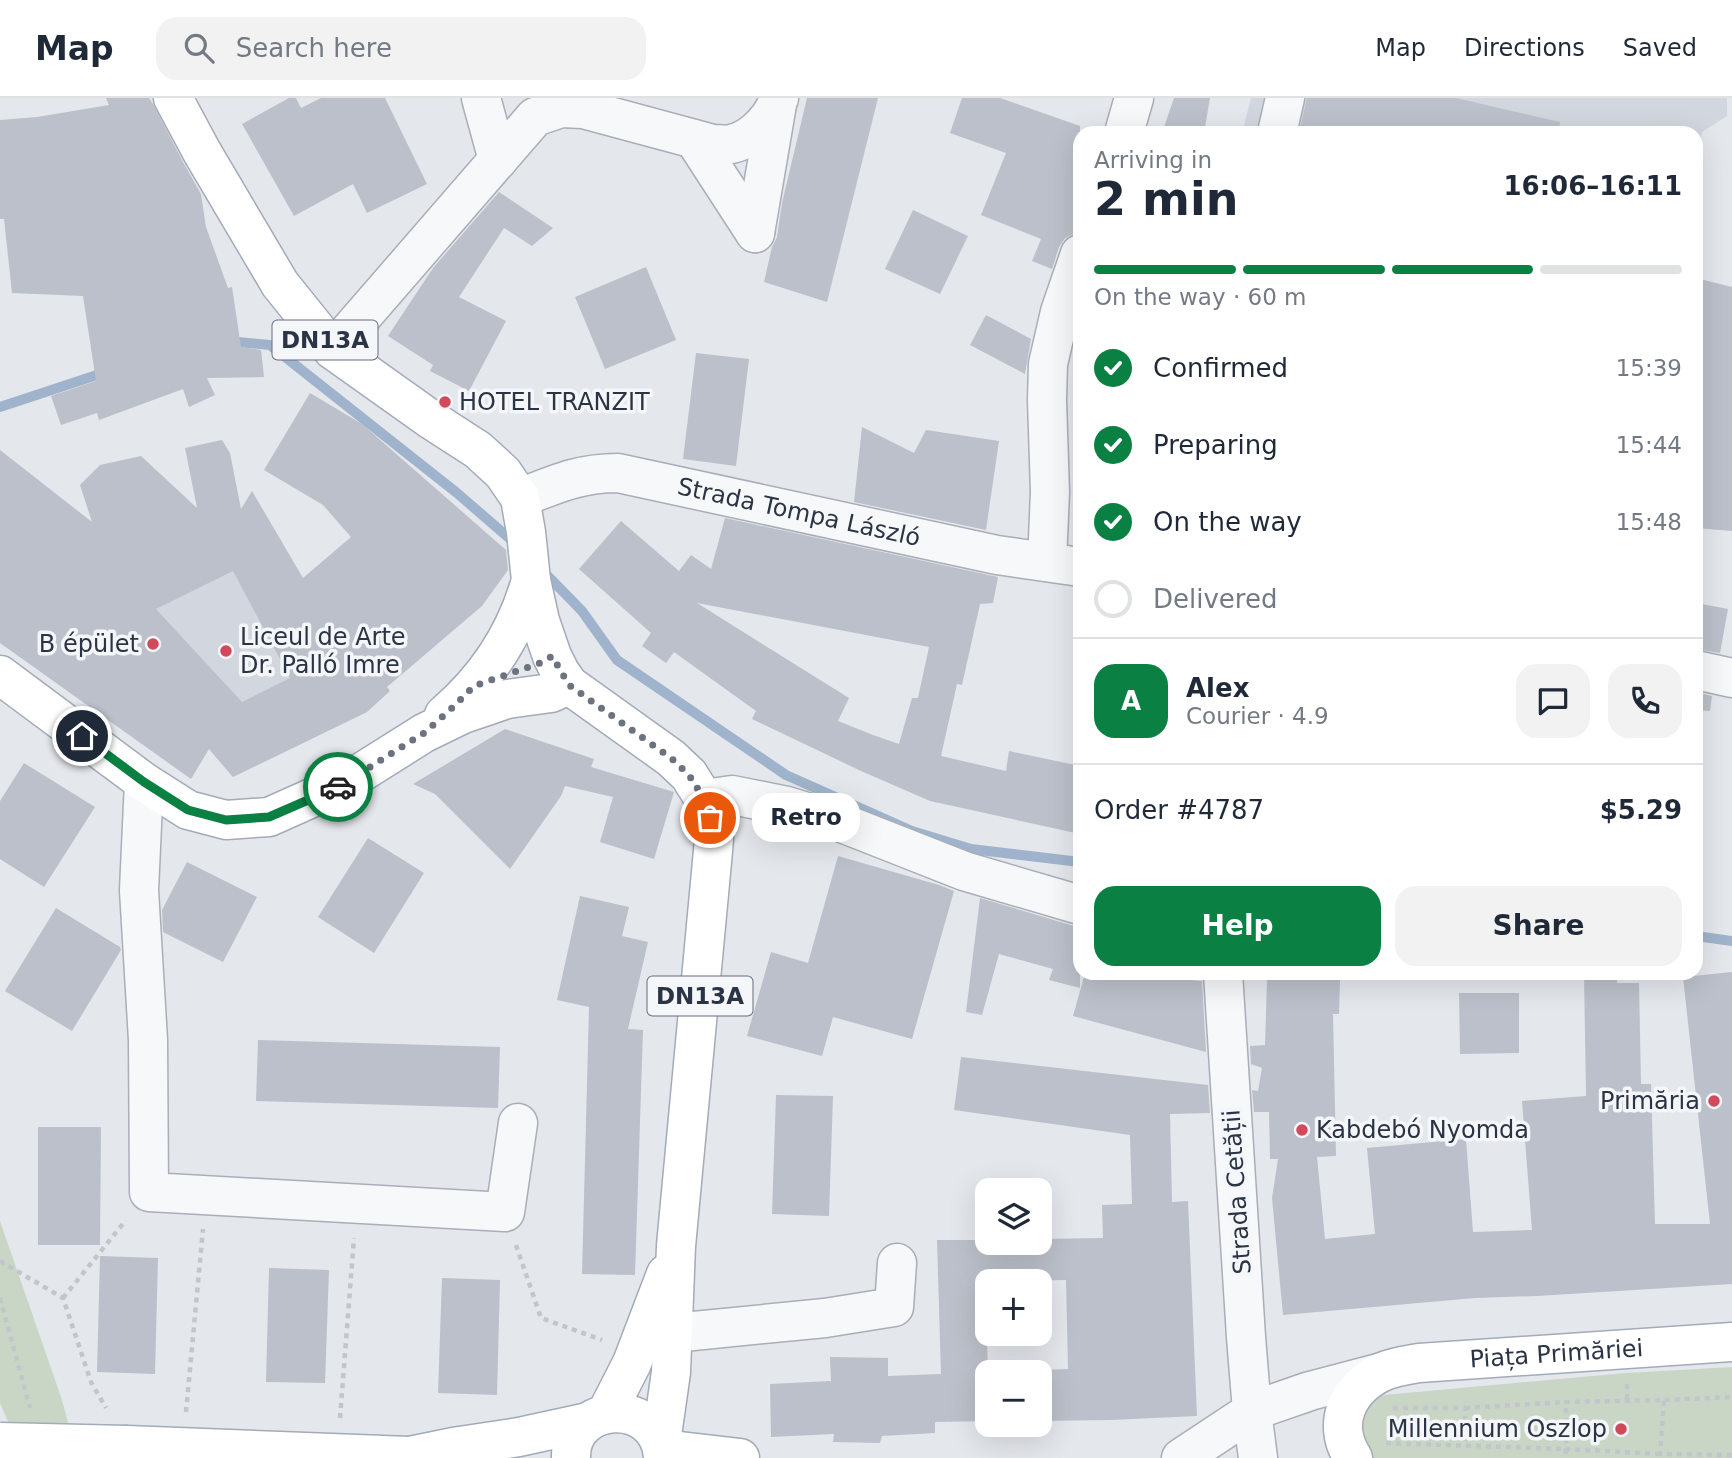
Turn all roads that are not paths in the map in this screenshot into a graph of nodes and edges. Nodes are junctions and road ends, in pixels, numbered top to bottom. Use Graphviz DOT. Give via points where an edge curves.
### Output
graph roads {
  1 [pos="173,98"];
  2 [pos="481,98"];
  3 [pos="1135,98"];
  4 [pos="1285,98"];
  5 [pos="778,101"];
  6 [pos="542,108"];
  7 [pos="1126,126"];
  8 [pos="1279,126"];
  9 [pos="694,139"];
  10 [pos="498,160"];
  11 [pos="1073,274"];
  12 [pos="333,350"];
  13 [pos="523,515"];
  14 [pos="1063,564"];
  15 [pos="531,578"];
  16 [pos="560,671"];
  17 [pos="0,675"];
  18 [pos="474,686"];
  19 [pos="424,733"];
  20 [pos="144,782"];
  21 [pos="704,799"];
  22 [pos="1073,903"];
  23 [pos="1223,980"];
  24 [pos="518,1123"];
  25 [pos="676,1246"];
  26 [pos="897,1262"];
  27 [pos="673,1333"];
  28 [pos="1732,1342"];
  29 [pos="1386,1390"];
  30 [pos="1252,1411"];
  31 [pos="597,1418"];
  32 [pos="0,1442"];
  33 [pos="662,1450"];
  34 [pos="1366,1450"];
  35 [pos="418,1457"];
  36 [pos="570,1458"];
  37 [pos="740,1458"];
  38 [pos="1181,1458"];
  39 [pos="1258,1458"];
  1 -- 12 [label="main road, DN13A" via="281,284"];
  2 -- 10 [label="street"];
  3 -- 7 [label="street"];
  4 -- 8 [label="street"];
  5 -- 9 [label="street" via="765,124 733,144"];
  5 -- 9 [label="street" via="755,233"];
  6 -- 9 [label="street" via="583,109"];
  6 -- 10 [label="street"];
  10 -- 12 [label="street"];
  11 -- 14 [label="street" via="1048,364 1049,492"];
  12 -- 13 [label="main road, DN13A" via="478,450 503,472"];
  13 -- 14 [label="street, Strada Tompa László" via="560,482 618,473 997,555"];
  13 -- 15 [label="main road, DN13A"];
  15 -- 16 [label="main road, DN13A" via="540,621"];
  15 -- 18 [label="main road, DN13A" via="509,636"];
  16 -- 18 [label="main road" via="543,662"];
  16 -- 19 [label="main road" via="551,693 487,704"];
  16 -- 21 [label="main road, DN13A" via="671,758"];
  17 -- 20 [label="main road"];
  18 -- 19 [label="main road, DN13A"];
  19 -- 20 [label="main road" via="343,784 269,817 226,820 188,810"];
  20 -- 24 [label="street" via="139,890 148,1040 149,1192 505,1212"];
  21 -- 22 [label="street" via="732,795 787,806 964,871"];
  21 -- 25 [label="main road, DN13A" via="714,838"];
  23 -- 30 [label="street, Strada Cetății"];
  25 -- 27 [label="main road, DN13A"];
  25 -- 31 [label="main road, DN13A" via="632,1363"];
  26 -- 27 [label="street" via="894,1307"];
  27 -- 33 [label="main road, DN13A"];
  28 -- 29 [label="main road, Piața Primăriei" via="1419,1363 1400,1366"];
  29 -- 30 [label="street, Piața Primăriei" via="1310,1391"];
  29 -- 34 [label="main road, Piața Primăriei" via="1366,1382 1345,1412 1346,1445"];
  30 -- 38 [label="street"];
  30 -- 39 [label="street, Strada Cetății"];
  31 -- 33 [label="main road" via="623,1413 639,1417 652,1428"];
  31 -- 35 [label="main road"];
  31 -- 36 [label="main road, DN13A" via="576,1435"];
  32 -- 35 [label="main road, bridge"];
  33 -- 37 [label="main road"];
}
